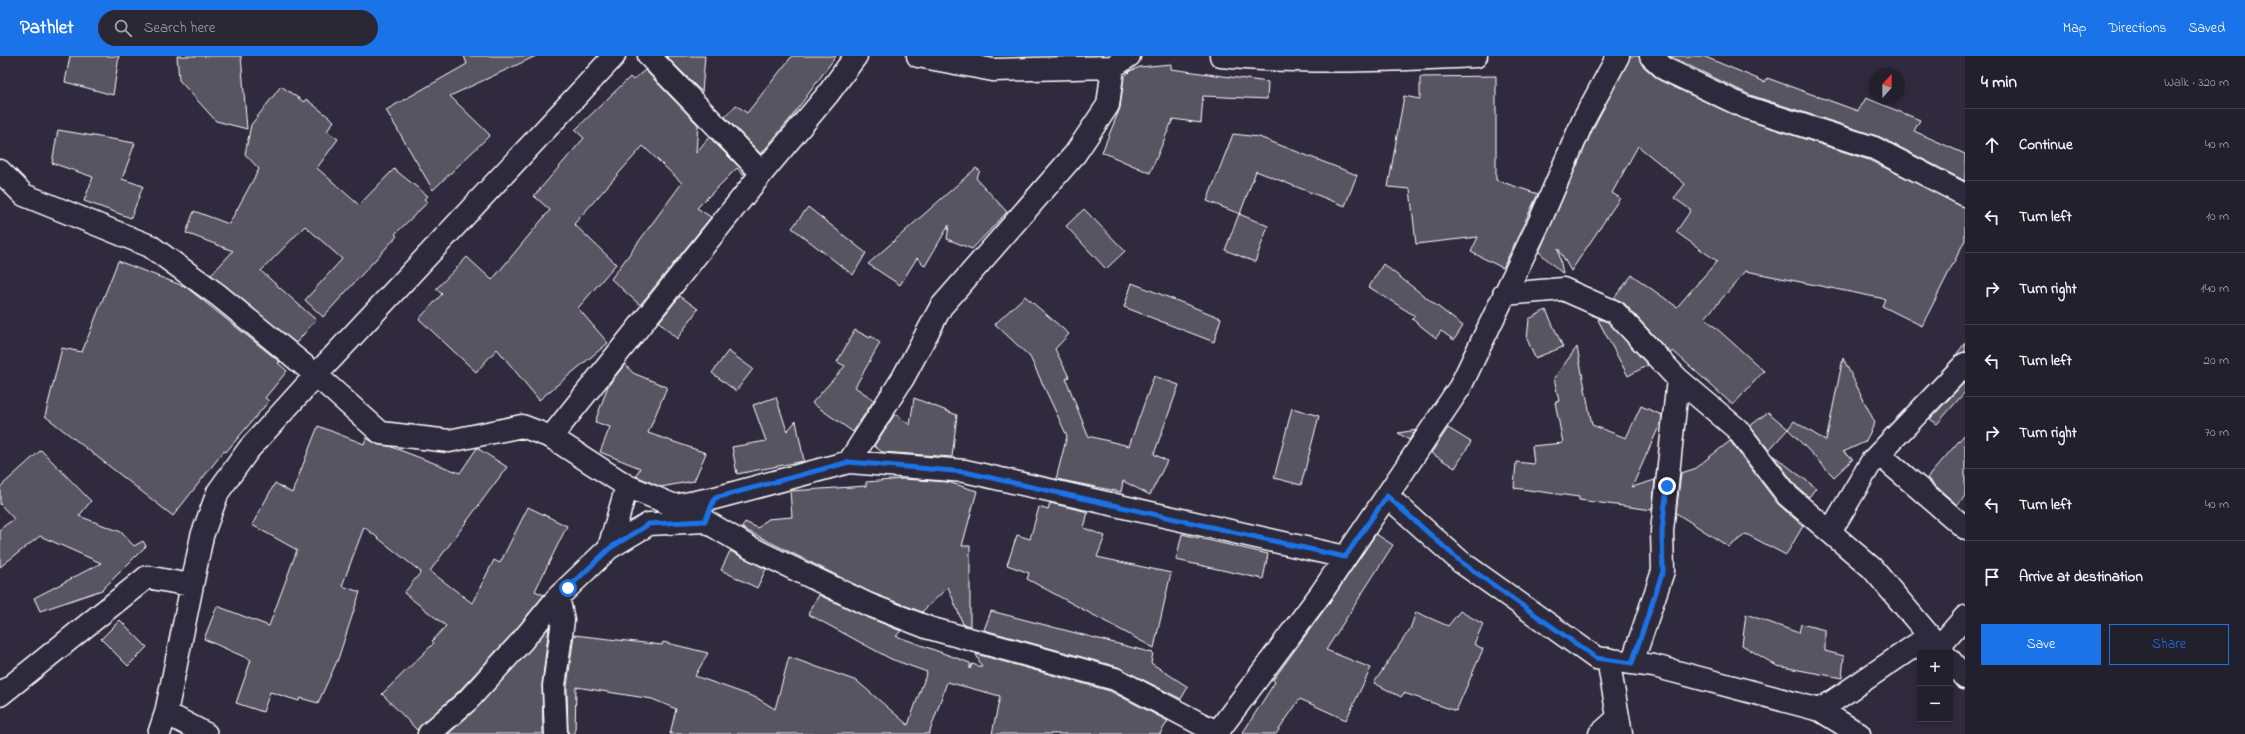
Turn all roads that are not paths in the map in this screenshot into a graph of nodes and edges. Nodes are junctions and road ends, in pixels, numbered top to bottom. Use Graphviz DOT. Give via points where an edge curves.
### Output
graph roads {
  1 [pos="614,56"];
  2 [pos="649,56"];
  3 [pos="856,56"];
  4 [pos="918,56"];
  5 [pos="1221,56"];
  6 [pos="1476,56"];
  7 [pos="1618,56"];
  8 [pos="1651,56"];
  9 [pos="1121,62"];
  10 [pos="0,170"];
  11 [pos="762,173"];
  12 [pos="1965,195"];
  13 [pos="1504,294"];
  14 [pos="1965,364"];
  15 [pos="316,375"];
  16 [pos="1678,379"];
  17 [pos="552,437"];
  18 [pos="1879,454"];
  19 [pos="849,462"];
  20 [pos="626,486"];
  21 [pos="1387,496"];
  22 [pos="715,498"];
  23 [pos="705,521"];
  24 [pos="1965,528"];
  25 [pos="1830,532"];
  26 [pos="610,548"];
  27 [pos="1345,557"];
  28 [pos="190,585"];
  29 [pos="558,597"];
  30 [pos="1965,617"];
  31 [pos="1940,649"];
  32 [pos="1608,659"];
  33 [pos="1632,663"];
  34 [pos="1965,678"];
  35 [pos="0,695"];
  36 [pos="1820,710"];
  37 [pos="166,713"];
  38 [pos="1619,726"];
  39 [pos="1217,733"];
  40 [pos="159,734"];
  41 [pos="206,734"];
  42 [pos="429,734"];
  43 [pos="556,734"];
  44 [pos="1600,734"];
  45 [pos="1859,734"];
  1 -- 15 [label="street"];
  2 -- 11 [label="street"];
  3 -- 11 [label="street"];
  4 -- 9 [label="street" via="994,70"];
  5 -- 6 [label="street" via="1363,62"];
  7 -- 13 [label="street" via="1583,121 1540,222"];
  8 -- 12 [label="street" via="1665,69 1745,107 1874,148"];
  9 -- 19 [label="street" via="1108,105 1075,154 941,307 903,378"];
  10 -- 15 [label="street" via="24,195 150,246 218,295"];
  11 -- 17 [label="street"];
  13 -- 16 [label="street" via="1563,289 1615,312"];
  13 -- 21 [label="street" via="1460,387"];
  14 -- 18 [label="street"];
  15 -- 17 [label="street" via="381,433 449,441 522,426"];
  15 -- 28 [label="street" via="250,449 218,492 202,536"];
  16 -- 25 [label="street" via="1737,429 1788,496"];
  16 -- 33 [label="street" via="1662,531 1663,571"];
  17 -- 20 [label="street"];
  18 -- 24 [label="street"];
  18 -- 25 [label="street" via="1872,461"];
  19 -- 22 [label="street"];
  19 -- 27 [label="street" via="965,472"];
  20 -- 22 [label="street" via="674,506"];
  20 -- 26 [label="street"];
  21 -- 27 [label="street"];
  21 -- 32 [label="street" via="1461,562 1596,658"];
  22 -- 23 [label="street"];
  23 -- 26 [label="street" via="649,524"];
  23 -- 39 [label="street" via="749,547 867,604 930,628 1115,679"];
  25 -- 31 [label="street" via="1872,568"];
  26 -- 29 [label="street"];
  27 -- 39 [label="street"];
  28 -- 35 [label="street" via="147,577"];
  28 -- 37 [label="street"];
  29 -- 42 [label="street" via="468,700"];
  29 -- 43 [label="street" via="563,620 554,686"];
  30 -- 31 [label="street"];
  31 -- 34 [label="street"];
  31 -- 36 [label="street"];
  32 -- 33 [label="street"];
  32 -- 38 [label="street"];
  33 -- 36 [label="street" via="1654,666"];
  36 -- 45 [label="street"];
  37 -- 40 [label="street"];
  37 -- 41 [label="street"];
  38 -- 44 [label="street"];
}
